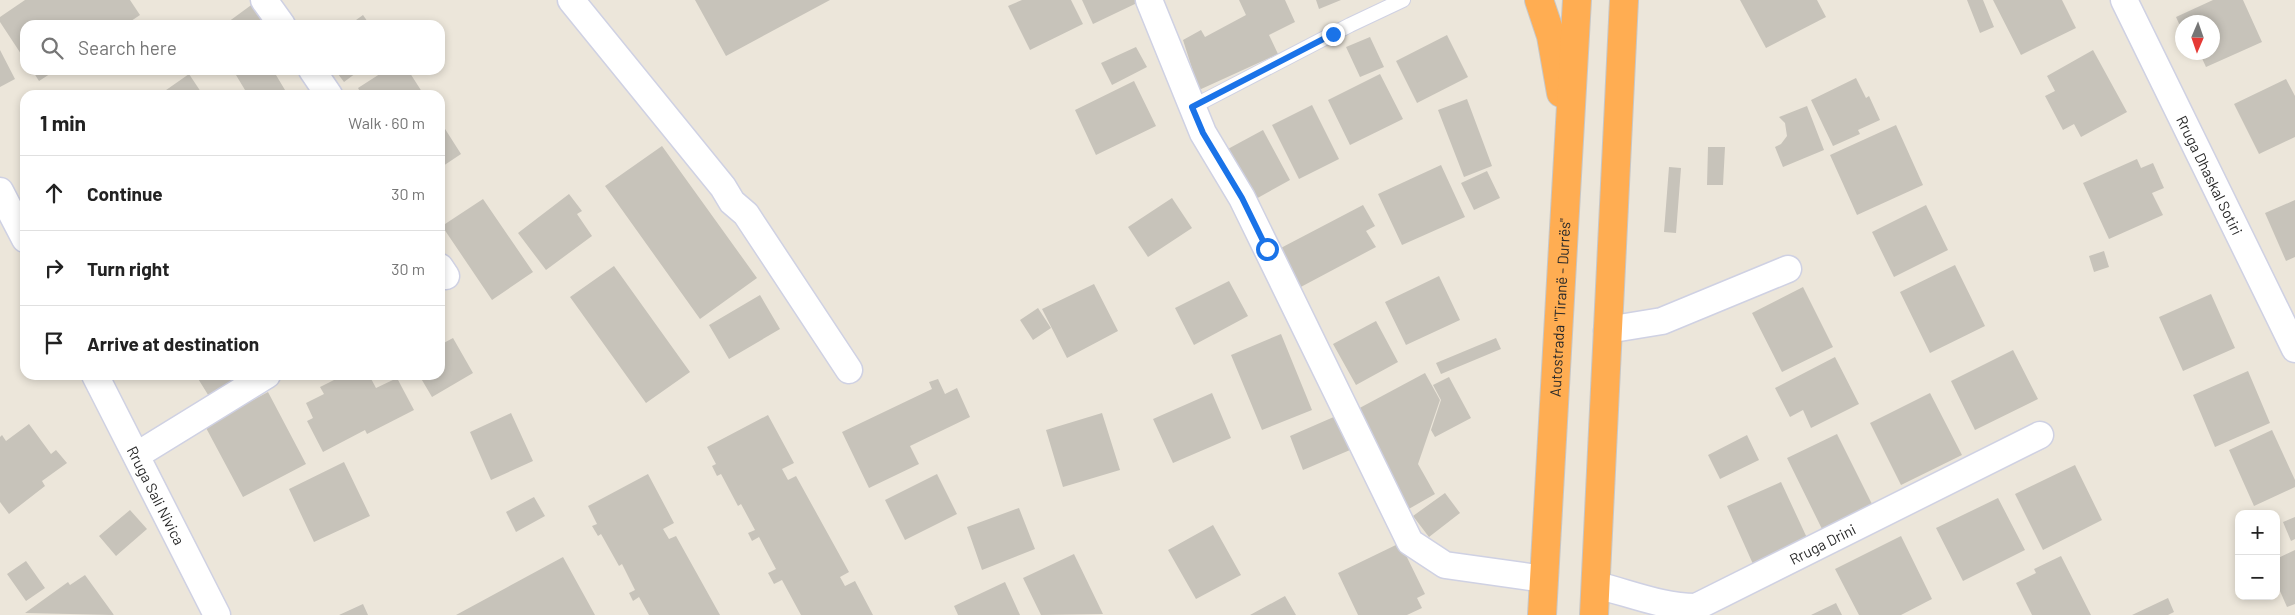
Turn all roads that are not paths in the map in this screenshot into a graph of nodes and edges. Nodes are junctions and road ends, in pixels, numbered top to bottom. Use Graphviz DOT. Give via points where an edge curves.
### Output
graph roads {
  1 [pos="264,0"];
  2 [pos="571,0"];
  3 [pos="1148,0"];
  4 [pos="1403,0"];
  5 [pos="1539,0"];
  6 [pos="1577,0"];
  7 [pos="1624,0"];
  8 [pos="1632,0"];
  9 [pos="2124,0"];
  10 [pos="278,20"];
  11 [pos="1622,45"];
  12 [pos="315,75"];
  13 [pos="326,90"];
  14 [pos="1192,107"];
  15 [pos="1569,137"];
  16 [pos="0,191"];
  17 [pos="20,229"];
  18 [pos="1788,269"];
  19 [pos="1607,330"];
  20 [pos="2295,349"];
  21 [pos="849,370"];
  22 [pos="99,380"];
  23 [pos="259,380"];
  24 [pos="2040,435"];
  25 [pos="137,454"];
  26 [pos="1544,579"];
  27 [pos="1596,585"];
  28 [pos="217,615"];
  29 [pos="1542,615"];
  30 [pos="1594,615"];
  1 -- 10 [label="street"];
  2 -- 21 [label="street" via="732,202 746,214"];
  3 -- 14 [label="street"];
  4 -- 14 [label="lane"];
  5 -- 15 [label="highway" via="1551,36"];
  6 -- 15 [label="highway, Autostrada \"Tiranë - Durrës\""];
  7 -- 11 [label="highway"];
  8 -- 11 [label="highway"];
  9 -- 20 [label="street, Rruga Dhaskal Sotiri"];
  11 -- 19 [label="highway"];
  12 -- 13 [label="street"];
  14 -- 26 [label="street" via="1203,133 1242,198 1410,542 1446,565"];
  15 -- 26 [label="highway, Autostrada \"Tiranë - Durrës\""];
  16 -- 17 [label="street"];
  18 -- 19 [label="street" via="1662,321"];
  19 -- 27 [label="highway"];
  22 -- 25 [label="street, Rruga Sali Nivica"];
  23 -- 25 [label="street"];
  24 -- 27 [label="street, Rruga Drini" via="1696,606 1662,604"];
  25 -- 28 [label="street, Rruga Sali Nivica"];
  26 -- 29 [label="highway, Autostrada \"Tiranë - Durrës\""];
  27 -- 30 [label="highway"];
}
